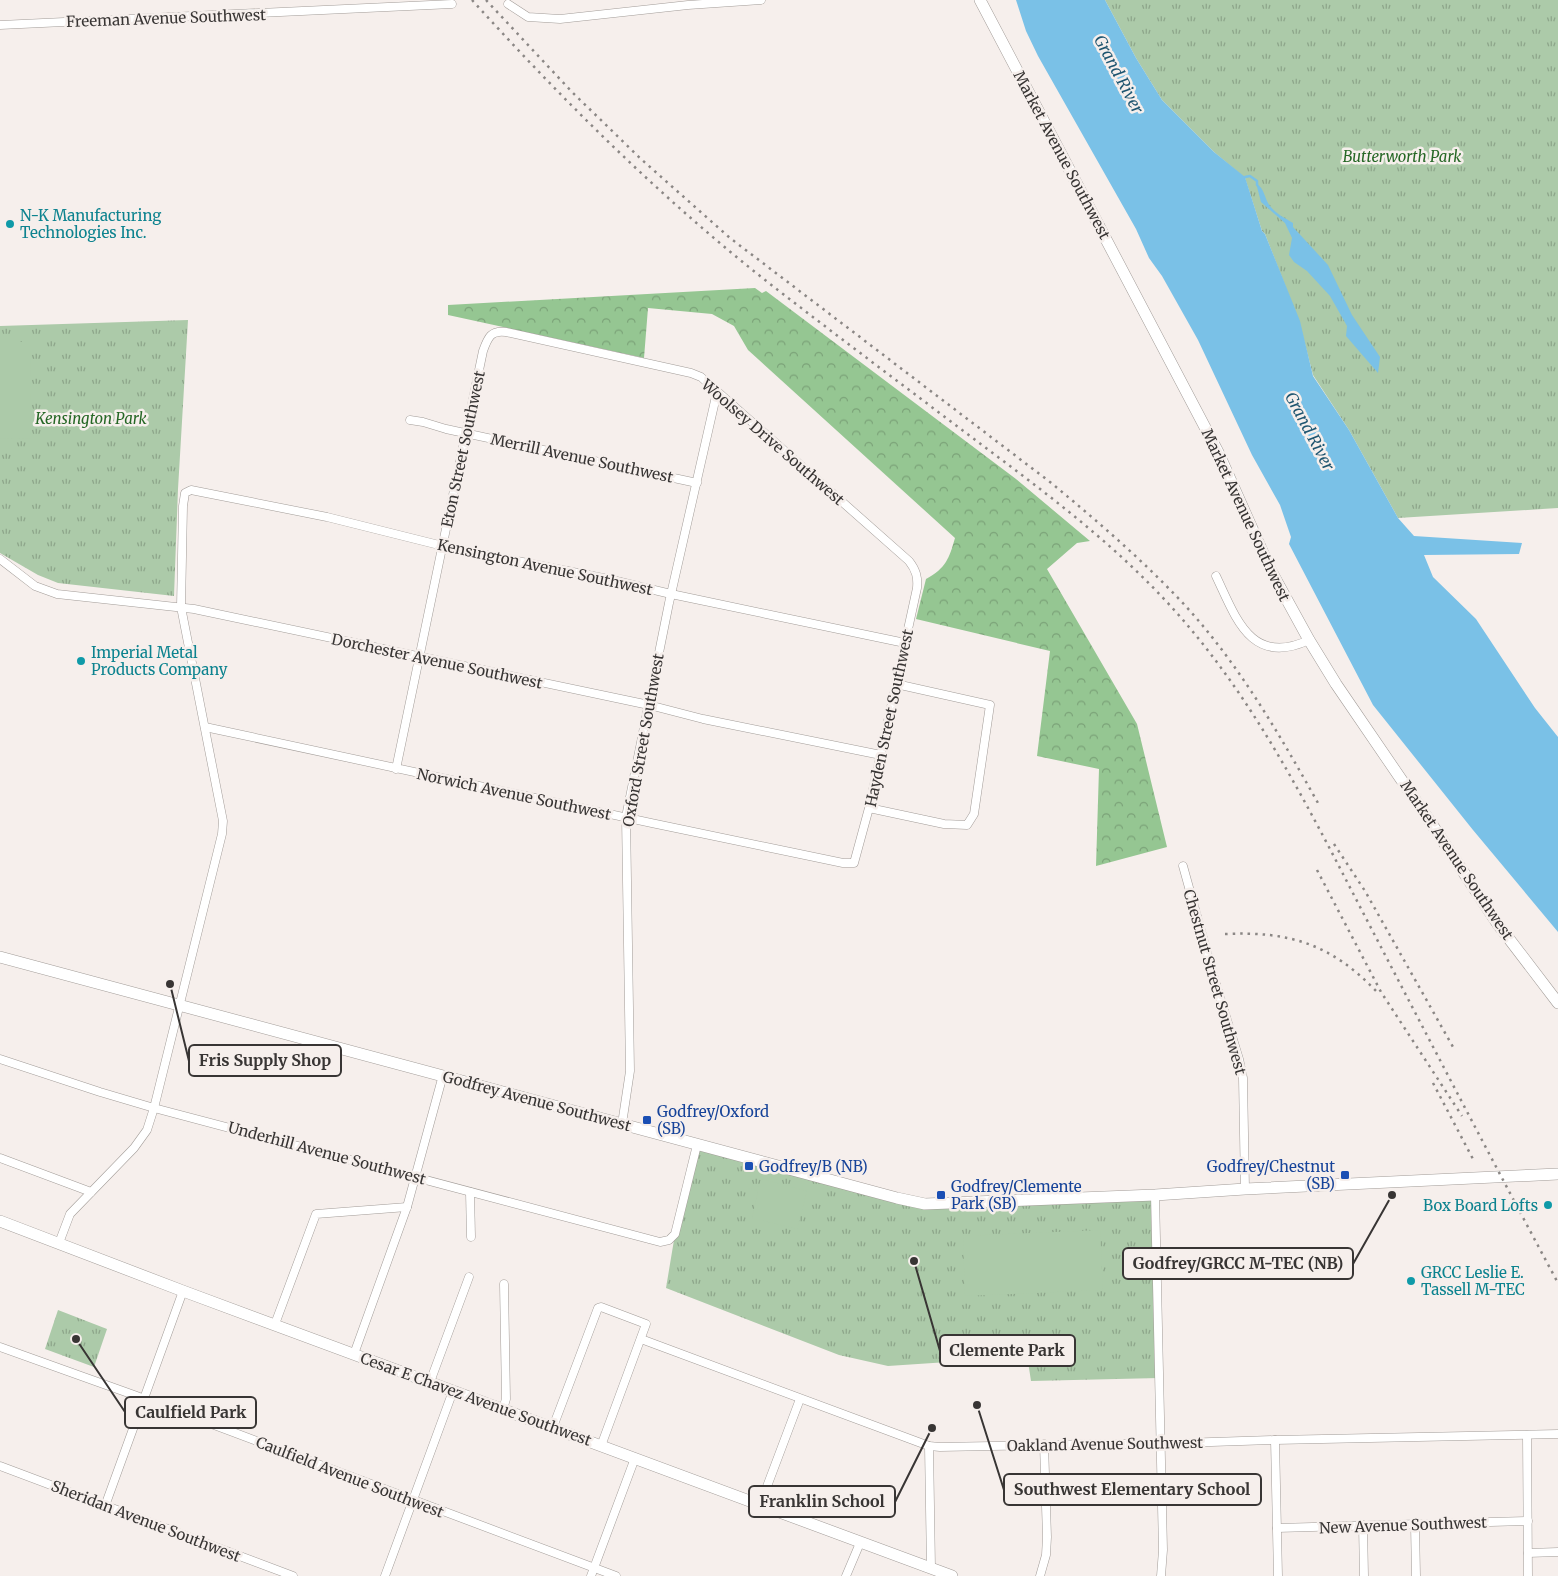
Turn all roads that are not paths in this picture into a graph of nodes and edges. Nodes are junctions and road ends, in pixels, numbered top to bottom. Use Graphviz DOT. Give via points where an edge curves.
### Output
graph roads {
  1 [pos="762,0"];
  2 [pos="980,0"];
  3 [pos="452,4"];
  4 [pos="508,4"];
  5 [pos="0,25"];
  6 [pos="490,336"];
  7 [pos="717,392"];
  8 [pos="410,420"];
  9 [pos="466,433"];
  10 [pos="697,483"];
  11 [pos="443,546"];
  12 [pos="0,560"];
  13 [pos="916,572"];
  14 [pos="1216,576"];
  15 [pos="671,594"];
  16 [pos="181,607"];
  17 [pos="1308,640"];
  18 [pos="905,644"];
  19 [pos="420,657"];
  20 [pos="896,684"];
  21 [pos="649,705"];
  22 [pos="205,726"];
  23 [pos="881,755"];
  24 [pos="396,769"];
  25 [pos="869,808"];
  26 [pos="626,817"];
  27 [pos="854,863"];
  28 [pos="1183,866"];
  29 [pos="0,957"];
  30 [pos="1558,1003"];
  31 [pos="180,1005"];
  32 [pos="0,1059"];
  33 [pos="443,1075"];
  34 [pos="154,1108"];
  35 [pos="622,1124"];
  36 [pos="697,1145"];
  37 [pos="0,1158"];
  38 [pos="1558,1174"];
  39 [pos="416,1177"];
  40 [pos="1245,1189"];
  41 [pos="91,1192"];
  42 [pos="470,1192"];
  43 [pos="1155,1195"];
  44 [pos="407,1207"];
  45 [pos="0,1221"];
  46 [pos="471,1237"];
  47 [pos="58,1243"];
  48 [pos="469,1278"];
  49 [pos="504,1284"];
  50 [pos="183,1291"];
  51 [pos="274,1324"];
  52 [pos="641,1339"];
  53 [pos="0,1347"];
  54 [pos="354,1354"];
  55 [pos="430,1382"];
  56 [pos="453,1391"];
  57 [pos="144,1399"];
  58 [pos="800,1399"];
  59 [pos="503,1409"];
  60 [pos="553,1427"];
  61 [pos="1558,1434"];
  62 [pos="1526,1435"];
  63 [pos="1276,1440"];
  64 [pos="1044,1444"];
  65 [pos="1160,1444"];
  66 [pos="601,1446"];
  67 [pos="929,1446"];
  68 [pos="635,1458"];
  69 [pos="0,1466"];
  70 [pos="412,1500"];
  71 [pos="760,1505"];
  72 [pos="105,1506"];
  73 [pos="1528,1521"];
  74 [pos="1363,1525"];
  75 [pos="1415,1525"];
  76 [pos="1277,1528"];
  77 [pos="860,1543"];
  78 [pos="1558,1552"];
  79 [pos="1528,1553"];
  80 [pos="593,1572"];
  81 [pos="932,1572"];
  82 [pos="293,1576"];
  83 [pos="385,1576"];
  84 [pos="616,1576"];
  85 [pos="846,1576"];
  86 [pos="952,1576"];
  87 [pos="1040,1576"];
  88 [pos="1161,1576"];
  89 [pos="1278,1576"];
  90 [pos="1364,1576"];
  91 [pos="1416,1576"];
  92 [pos="1528,1576"];
  1 -- 4 [label="street" via="560,19 528,17"];
  2 -- 17 [label="main road, Market Avenue Southwest" via="1213,444 1271,571"];
  3 -- 5 [label="street, Freeman Avenue Southwest"];
  6 -- 7 [label="street, Woolsey Drive Southwest" via="499,331 506,332 690,373 701,377"];
  6 -- 9 [label="street, Eton Street Southwest" via="483,351"];
  7 -- 10 [label="street, Oxford Street Southwest"];
  7 -- 13 [label="street, Woolsey Drive Southwest" via="909,562"];
  8 -- 9 [label="street, Merrill Avenue Southwest"];
  9 -- 10 [label="street, Merrill Avenue Southwest"];
  9 -- 11 [label="street, Eton Street Southwest"];
  10 -- 15 [label="street, Oxford Street Southwest"];
  11 -- 15 [label="street, Kensington Avenue Southwest"];
  11 -- 16 [label="street, Kensington Avenue Southwest" via="316,515 191,490 185,493 183,506"];
  11 -- 19 [label="street, Eton Street Southwest"];
  12 -- 16 [label="street, Dorchester Avenue Southwest" via="35,586 57,594"];
  13 -- 18 [label="street, Hayden Street Southwest" via="917,588"];
  14 -- 17 [label="street" via="1245,631 1254,640 1265,646 1286,648"];
  15 -- 18 [label="street, Kensington Avenue Southwest"];
  15 -- 21 [label="street, Oxford Street Southwest"];
  16 -- 19 [label="street, Dorchester Avenue Southwest"];
  16 -- 22 [label="street"];
  17 -- 30 [label="main road, Market Avenue Southwest" via="1497,923"];
  18 -- 20 [label="street, Hayden Street Southwest"];
  19 -- 21 [label="street, Dorchester Avenue Southwest"];
  19 -- 24 [label="street, Eton Street Southwest"];
  20 -- 23 [label="street, Hayden Street Southwest"];
  20 -- 25 [label="street" via="990,705 974,814 967,825 944,824"];
  21 -- 23 [label="street, Dorchester Avenue Southwest"];
  21 -- 26 [label="street, Oxford Street Southwest"];
  22 -- 24 [label="street, Norwich Avenue Southwest"];
  22 -- 31 [label="street" via="223,820 222,834"];
  23 -- 25 [label="street, Hayden Street Southwest"];
  24 -- 26 [label="street, Norwich Avenue Southwest"];
  25 -- 27 [label="street, Hayden Street Southwest"];
  26 -- 27 [label="street, Norwich Avenue Southwest"];
  26 -- 35 [label="street, Oxford Street Southwest" via="630,1071"];
  28 -- 40 [label="street, Chestnut Street Southwest" via="1243,1078"];
  29 -- 31 [label="main road, Godfrey Avenue Southwest"];
  31 -- 33 [label="main road, Godfrey Avenue Southwest"];
  31 -- 34 [label="street"];
  32 -- 34 [label="street, Underhill Avenue Southwest"];
  33 -- 35 [label="main road, Godfrey Avenue Southwest"];
  33 -- 39 [label="street"];
  34 -- 39 [label="street, Underhill Avenue Southwest"];
  34 -- 41 [label="street" via="147,1130 134,1148"];
  35 -- 36 [label="main road, Godfrey Avenue Southwest"];
  36 -- 42 [label="street, Underhill Avenue Southwest" via="675,1234 665,1242"];
  36 -- 43 [label="main road, Godfrey Avenue Southwest" via="925,1204"];
  37 -- 41 [label="street"];
  38 -- 40 [label="main road, Godfrey Avenue Southwest"];
  39 -- 42 [label="street, Underhill Avenue Southwest"];
  39 -- 44 [label="street"];
  40 -- 43 [label="main road, Godfrey Avenue Southwest"];
  41 -- 47 [label="street" via="70,1214"];
  42 -- 46 [label="street"];
  43 -- 65 [label="street"];
  44 -- 51 [label="street" via="316,1214"];
  44 -- 54 [label="street"];
  45 -- 47 [label="main road, Cesar E Chavez Avenue Southwest"];
  47 -- 50 [label="main road, Cesar E Chavez Avenue Southwest"];
  48 -- 55 [label="street"];
  49 -- 59 [label="street" via="506,1399"];
  50 -- 51 [label="main road, Cesar E Chavez Avenue Southwest"];
  50 -- 57 [label="street"];
  51 -- 54 [label="main road, Cesar E Chavez Avenue Southwest"];
  52 -- 58 [label="street, Oakland Avenue Southwest"];
  52 -- 60 [label="street" via="646,1324 598,1308"];
  52 -- 66 [label="street"];
  53 -- 57 [label="street, Caulfield Avenue Southwest"];
  54 -- 55 [label="main road, Cesar E Chavez Avenue Southwest"];
  55 -- 56 [label="main road, Cesar E Chavez Avenue Southwest"];
  56 -- 59 [label="main road, Cesar E Chavez Avenue Southwest"];
  56 -- 70 [label="street"];
  57 -- 70 [label="street, Caulfield Avenue Southwest"];
  57 -- 72 [label="street"];
  58 -- 67 [label="street, Oakland Avenue Southwest"];
  58 -- 71 [label="street"];
  59 -- 60 [label="main road, Cesar E Chavez Avenue Southwest"];
  60 -- 66 [label="main road, Cesar E Chavez Avenue Southwest"];
  61 -- 62 [label="street, Oakland Avenue Southwest"];
  62 -- 63 [label="street, Oakland Avenue Southwest"];
  62 -- 73 [label="street"];
  63 -- 65 [label="street, Oakland Avenue Southwest"];
  63 -- 76 [label="street"];
  64 -- 65 [label="street, Oakland Avenue Southwest"];
  64 -- 67 [label="street, Oakland Avenue Southwest"];
  64 -- 87 [label="street" via="1047,1537"];
  65 -- 88 [label="street"];
  66 -- 68 [label="main road, Cesar E Chavez Avenue Southwest"];
  67 -- 81 [label="street"];
  68 -- 71 [label="main road, Cesar E Chavez Avenue Southwest"];
  68 -- 80 [label="street"];
  69 -- 72 [label="street, Sheridan Avenue Southwest"];
  70 -- 80 [label="street, Caulfield Avenue Southwest"];
  70 -- 83 [label="street"];
  71 -- 77 [label="main road, Cesar E Chavez Avenue Southwest"];
  72 -- 82 [label="street, Sheridan Avenue Southwest"];
  73 -- 75 [label="street, New Avenue Southwest"];
  73 -- 79 [label="street"];
  74 -- 75 [label="street, New Avenue Southwest"];
  74 -- 76 [label="street, New Avenue Southwest"];
  74 -- 90 [label="street"];
  75 -- 91 [label="street"];
  76 -- 89 [label="street"];
  77 -- 81 [label="main road, Cesar E Chavez Avenue Southwest"];
  77 -- 85 [label="street"];
  78 -- 79 [label="street"];
  79 -- 92 [label="street"];
  80 -- 84 [label="street, Caulfield Avenue Southwest"];
  81 -- 86 [label="main road, Cesar E Chavez Avenue Southwest"];
}
